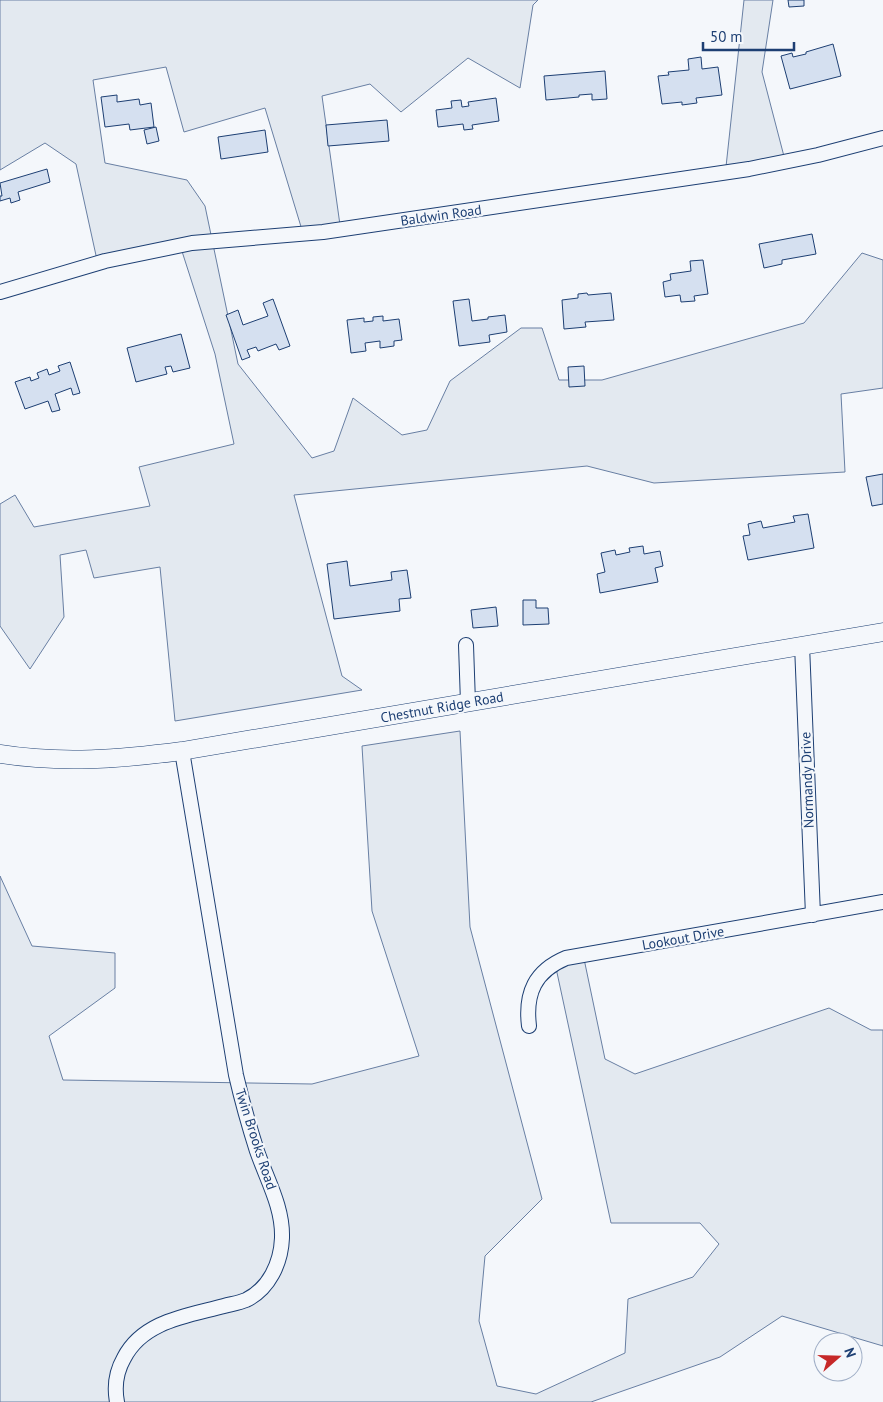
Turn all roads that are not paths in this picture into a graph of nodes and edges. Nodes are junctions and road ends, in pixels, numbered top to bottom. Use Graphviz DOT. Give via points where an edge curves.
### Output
graph roads {
  1 [pos="883,138"];
  2 [pos="0,292"];
  3 [pos="883,632"];
  4 [pos="466,645"];
  5 [pos="802,645"];
  6 [pos="468,703"];
  7 [pos="182,751"];
  8 [pos="0,754"];
  9 [pos="883,902"];
  10 [pos="813,915"];
  11 [pos="529,1026"];
  12 [pos="117,1402"];
  1 -- 2 [label="street, Baldwin Road" via="730,172 323,232 192,243 105,261"];
  3 -- 5 [label="main road, Chestnut Ridge Road"];
  4 -- 6 [label="street"];
  5 -- 6 [label="main road, Chestnut Ridge Road"];
  5 -- 10 [label="street, Normandy Drive"];
  6 -- 7 [label="main road, Chestnut Ridge Road"];
  7 -- 8 [label="main road, Chestnut Ridge Road" via="90,760"];
  7 -- 12 [label="street, Twin Brooks Road" via="236,1075 255,1144 278,1204 282,1238 275,1270 258,1292 246,1300 164,1322 137,1339 120,1365 115,1391"];
  9 -- 10 [label="street, Lookout Drive"];
  10 -- 11 [label="street, Lookout Drive" via="566,958 544,971 536,981 528,1004"];
}
